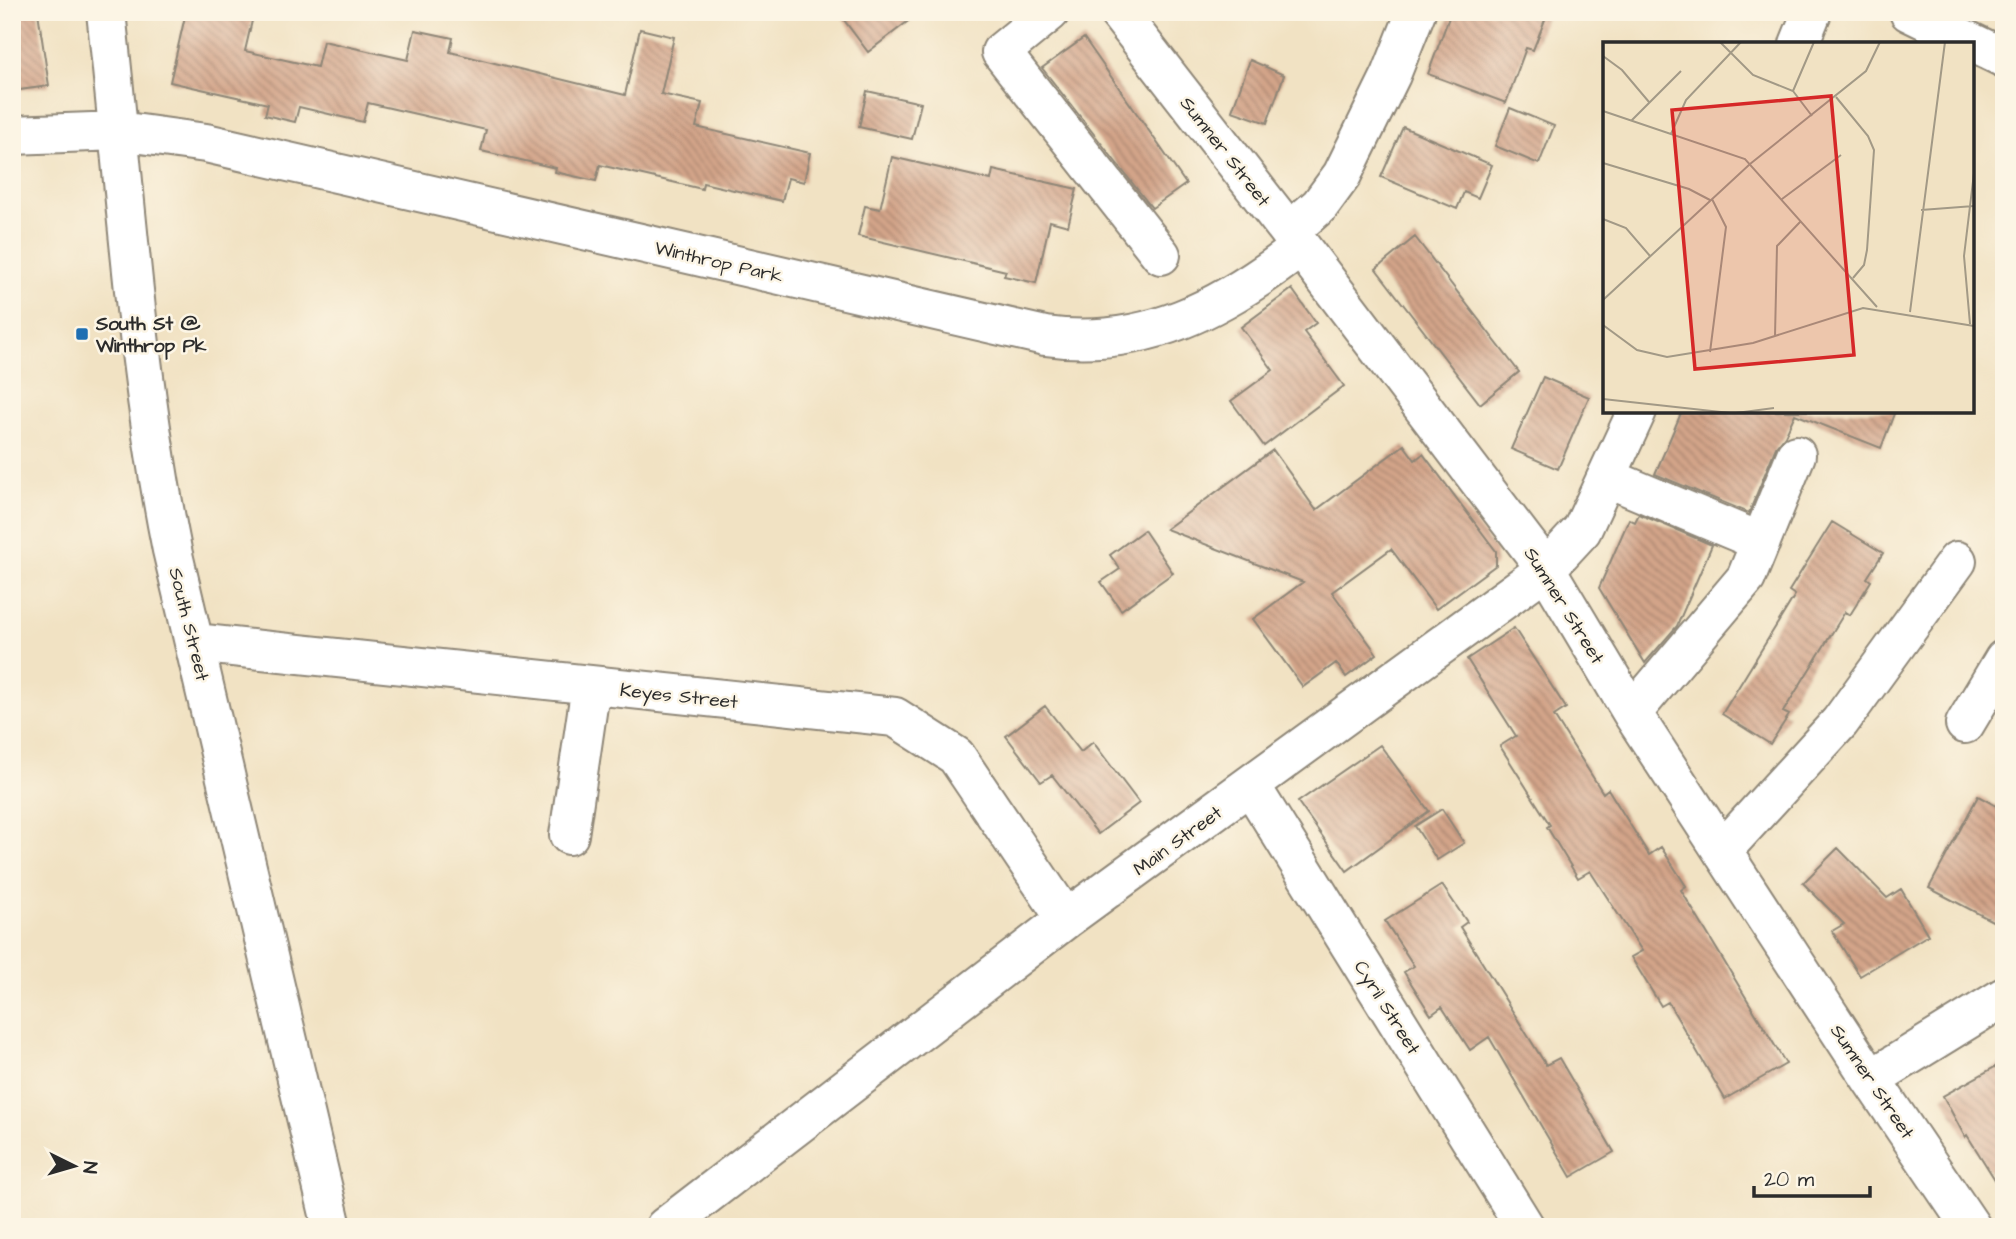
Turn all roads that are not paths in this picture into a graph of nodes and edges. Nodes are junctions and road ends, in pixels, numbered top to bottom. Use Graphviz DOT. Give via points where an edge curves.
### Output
graph roads {
  1 [pos="106,12"];
  2 [pos="1051,12"];
  3 [pos="1118,12"];
  4 [pos="1416,12"];
  5 [pos="1812,12"];
  6 [pos="1909,12"];
  7 [pos="1799,42"];
  8 [pos="1971,42"];
  9 [pos="1974,43"];
  10 [pos="2004,58"];
  11 [pos="119,131"];
  12 [pos="12,135"];
  13 [pos="1295,239"];
  14 [pos="1161,255"];
  15 [pos="1636,413"];
  16 [pos="1796,455"];
  17 [pos="1608,478"];
  18 [pos="1761,542"];
  19 [pos="1957,561"];
  20 [pos="1546,569"];
  21 [pos="195,643"];
  22 [pos="2004,659"];
  23 [pos="591,685"];
  24 [pos="1632,713"];
  25 [pos="1965,724"];
  26 [pos="1251,786"];
  27 [pos="569,835"];
  28 [pos="1722,851"];
  29 [pos="1066,919"];
  30 [pos="2004,997"];
  31 [pos="1871,1079"];
  32 [pos="332,1227"];
  33 [pos="665,1227"];
  34 [pos="1525,1227"];
  35 [pos="1971,1227"];
  1 -- 11 [label="street, South Street"];
  2 -- 14 [label="street" via="1001,52"];
  3 -- 13 [label="street, Sumner Street"];
  4 -- 13 [label="street, Winthrop Park" via="1342,175"];
  5 -- 7 [label="street"];
  6 -- 8 [label="street"];
  9 -- 10 [label="street"];
  11 -- 12 [label="street, Winthrop Park"];
  11 -- 13 [label="street, Winthrop Park" via="238,150 1072,340 1131,335 1192,315 1261,278"];
  11 -- 21 [label="street, South Street" via="132,288 156,470"];
  13 -- 20 [label="street, Sumner Street"];
  15 -- 17 [label="street, Main Street"];
  16 -- 18 [label="street"];
  17 -- 18 [label="street"];
  17 -- 20 [label="street, Main Street" via="1582,530"];
  18 -- 24 [label="street" via="1746,578"];
  19 -- 28 [label="street" via="1840,722"];
  20 -- 24 [label="street, Sumner Street"];
  20 -- 26 [label="street, Main Street"];
  21 -- 23 [label="street, Keyes Street"];
  21 -- 32 [label="street, South Street"];
  22 -- 25 [label="street"];
  23 -- 27 [label="street"];
  23 -- 29 [label="street, Keyes Street" via="895,718 956,756"];
  24 -- 28 [label="street, Sumner Street"];
  26 -- 29 [label="street, Main Street"];
  26 -- 34 [label="street, Cyril Street"];
  28 -- 31 [label="street, Sumner Street"];
  29 -- 33 [label="street, Main Street"];
  30 -- 31 [label="street"];
  31 -- 35 [label="street, Sumner Street"];
}
